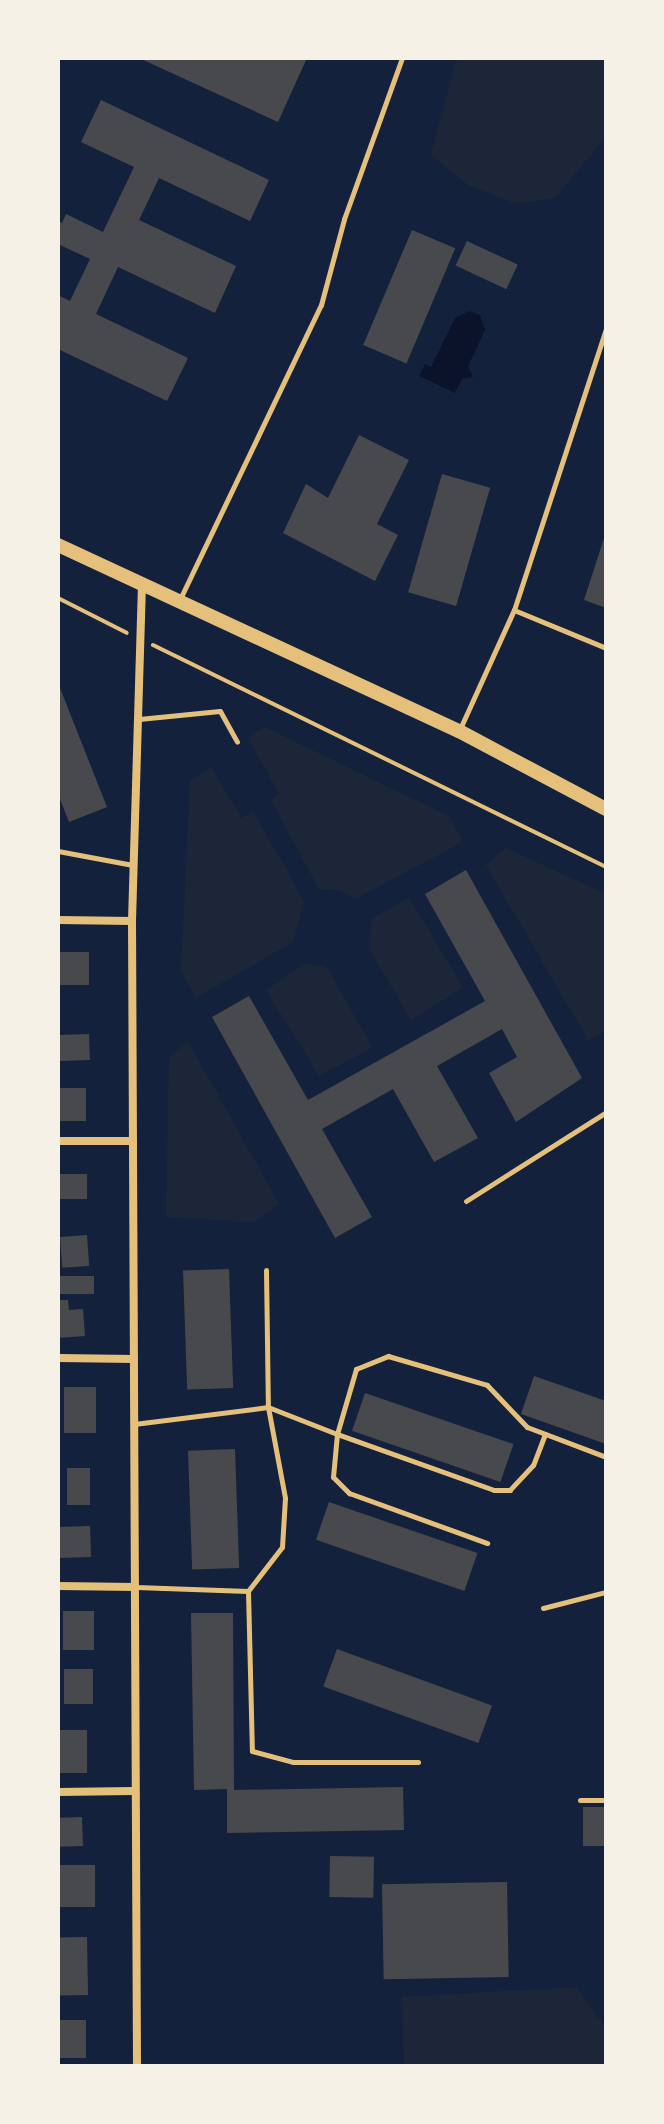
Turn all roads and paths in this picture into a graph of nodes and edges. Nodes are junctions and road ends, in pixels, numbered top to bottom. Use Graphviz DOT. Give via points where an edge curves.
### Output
graph roads {
  1 [pos="402,58"];
  2 [pos="606,328"];
  3 [pos="58,545"];
  4 [pos="142,585"];
  5 [pos="58,598"];
  6 [pos="177,604"];
  7 [pos="514,610"];
  8 [pos="139,639"];
  9 [pos="606,648"];
  10 [pos="138,719"];
  11 [pos="459,731"];
  12 [pos="237,742"];
  13 [pos="606,809"];
  14 [pos="58,851"];
  15 [pos="134,865"];
  16 [pos="606,867"];
  17 [pos="58,920"];
  18 [pos="132,921"];
  19 [pos="606,1112"];
  20 [pos="58,1141"];
  21 [pos="133,1141"];
  22 [pos="466,1201"];
  23 [pos="266,1270"];
  24 [pos="58,1358"];
  25 [pos="134,1359"];
  26 [pos="268,1407"];
  27 [pos="134,1424"];
  28 [pos="337,1434"];
  29 [pos="545,1434"];
  30 [pos="606,1457"];
  31 [pos="487,1543"];
  32 [pos="58,1586"];
  33 [pos="135,1587"];
  34 [pos="248,1591"];
  35 [pos="606,1592"];
  36 [pos="543,1608"];
  37 [pos="418,1762"];
  38 [pos="133,1791"];
  39 [pos="58,1792"];
  40 [pos="580,1800"];
  41 [pos="606,1800"];
  42 [pos="137,2066"];
  1 -- 6 [label="lane" via="344,219 321,305"];
  2 -- 7 [label="lane"];
  3 -- 4 [label="main road"];
  4 -- 6 [label="main road"];
  4 -- 8 [label="street"];
  5 -- 8 [label="path"];
  6 -- 11 [label="main road"];
  7 -- 9 [label="lane"];
  7 -- 11 [label="lane"];
  8 -- 10 [label="street"];
  8 -- 16 [label="path"];
  10 -- 12 [label="lane" via="220,711"];
  10 -- 15 [label="street"];
  11 -- 13 [label="main road"];
  14 -- 15 [label="lane"];
  15 -- 18 [label="street"];
  17 -- 18 [label="street"];
  18 -- 21 [label="street"];
  19 -- 22 [label="lane"];
  20 -- 21 [label="street"];
  21 -- 25 [label="street"];
  23 -- 26 [label="lane"];
  24 -- 25 [label="street"];
  25 -- 27 [label="street"];
  26 -- 27 [label="lane"];
  26 -- 28 [label="lane"];
  26 -- 34 [label="lane" via="285,1498 282,1547"];
  27 -- 33 [label="street"];
  28 -- 29 [label="lane" via="494,1490 510,1490 533,1465"];
  28 -- 29 [label="lane" via="356,1369 388,1356 487,1385 512,1415"];
  28 -- 31 [label="lane" via="333,1477 349,1493"];
  29 -- 30 [label="lane"];
  32 -- 33 [label="street"];
  33 -- 34 [label="lane"];
  33 -- 38 [label="street"];
  34 -- 37 [label="lane" via="252,1751 293,1762"];
  35 -- 36 [label="lane"];
  38 -- 39 [label="street"];
  38 -- 42 [label="street"];
  40 -- 41 [label="lane"];
}
